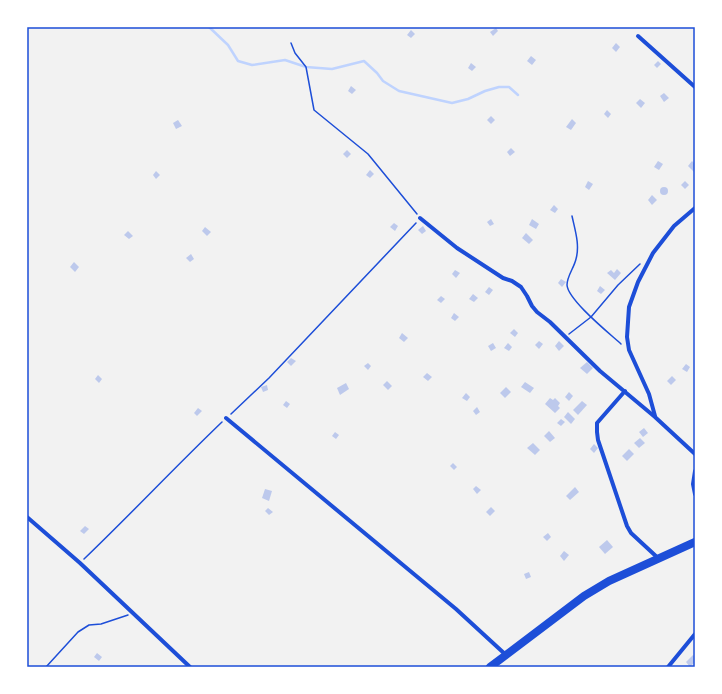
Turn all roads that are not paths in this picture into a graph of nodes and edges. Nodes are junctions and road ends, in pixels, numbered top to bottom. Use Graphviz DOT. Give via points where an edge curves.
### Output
graph roads {
  1 [pos="638,36"];
  2 [pos="695,87"];
  3 [pos="695,208"];
  4 [pos="420,218"];
  5 [pos="625,391"];
  6 [pos="655,416"];
  7 [pos="226,418"];
  8 [pos="695,454"];
  9 [pos="695,471"];
  10 [pos="695,494"];
  11 [pos="27,517"];
  12 [pos="695,542"];
  13 [pos="658,558"];
  14 [pos="695,634"];
  15 [pos="506,655"];
  16 [pos="190,667"];
  17 [pos="490,667"];
  18 [pos="668,667"];
  1 -- 2 [label="street"];
  3 -- 6 [label="street" via="674,226 654,253 638,282 629,307 629,350 650,394"];
  4 -- 5 [label="street" via="457,248 521,287 537,312"];
  5 -- 6 [label="street"];
  5 -- 13 [label="street" via="597,423 598,440 627,526"];
  6 -- 8 [label="street"];
  7 -- 15 [label="street" via="456,609"];
  9 -- 10 [label="street"];
  11 -- 16 [label="street" via="80,563"];
  12 -- 13 [label="main road"];
  13 -- 15 [label="main road" via="584,596"];
  14 -- 18 [label="street"];
  15 -- 17 [label="main road"];
}
